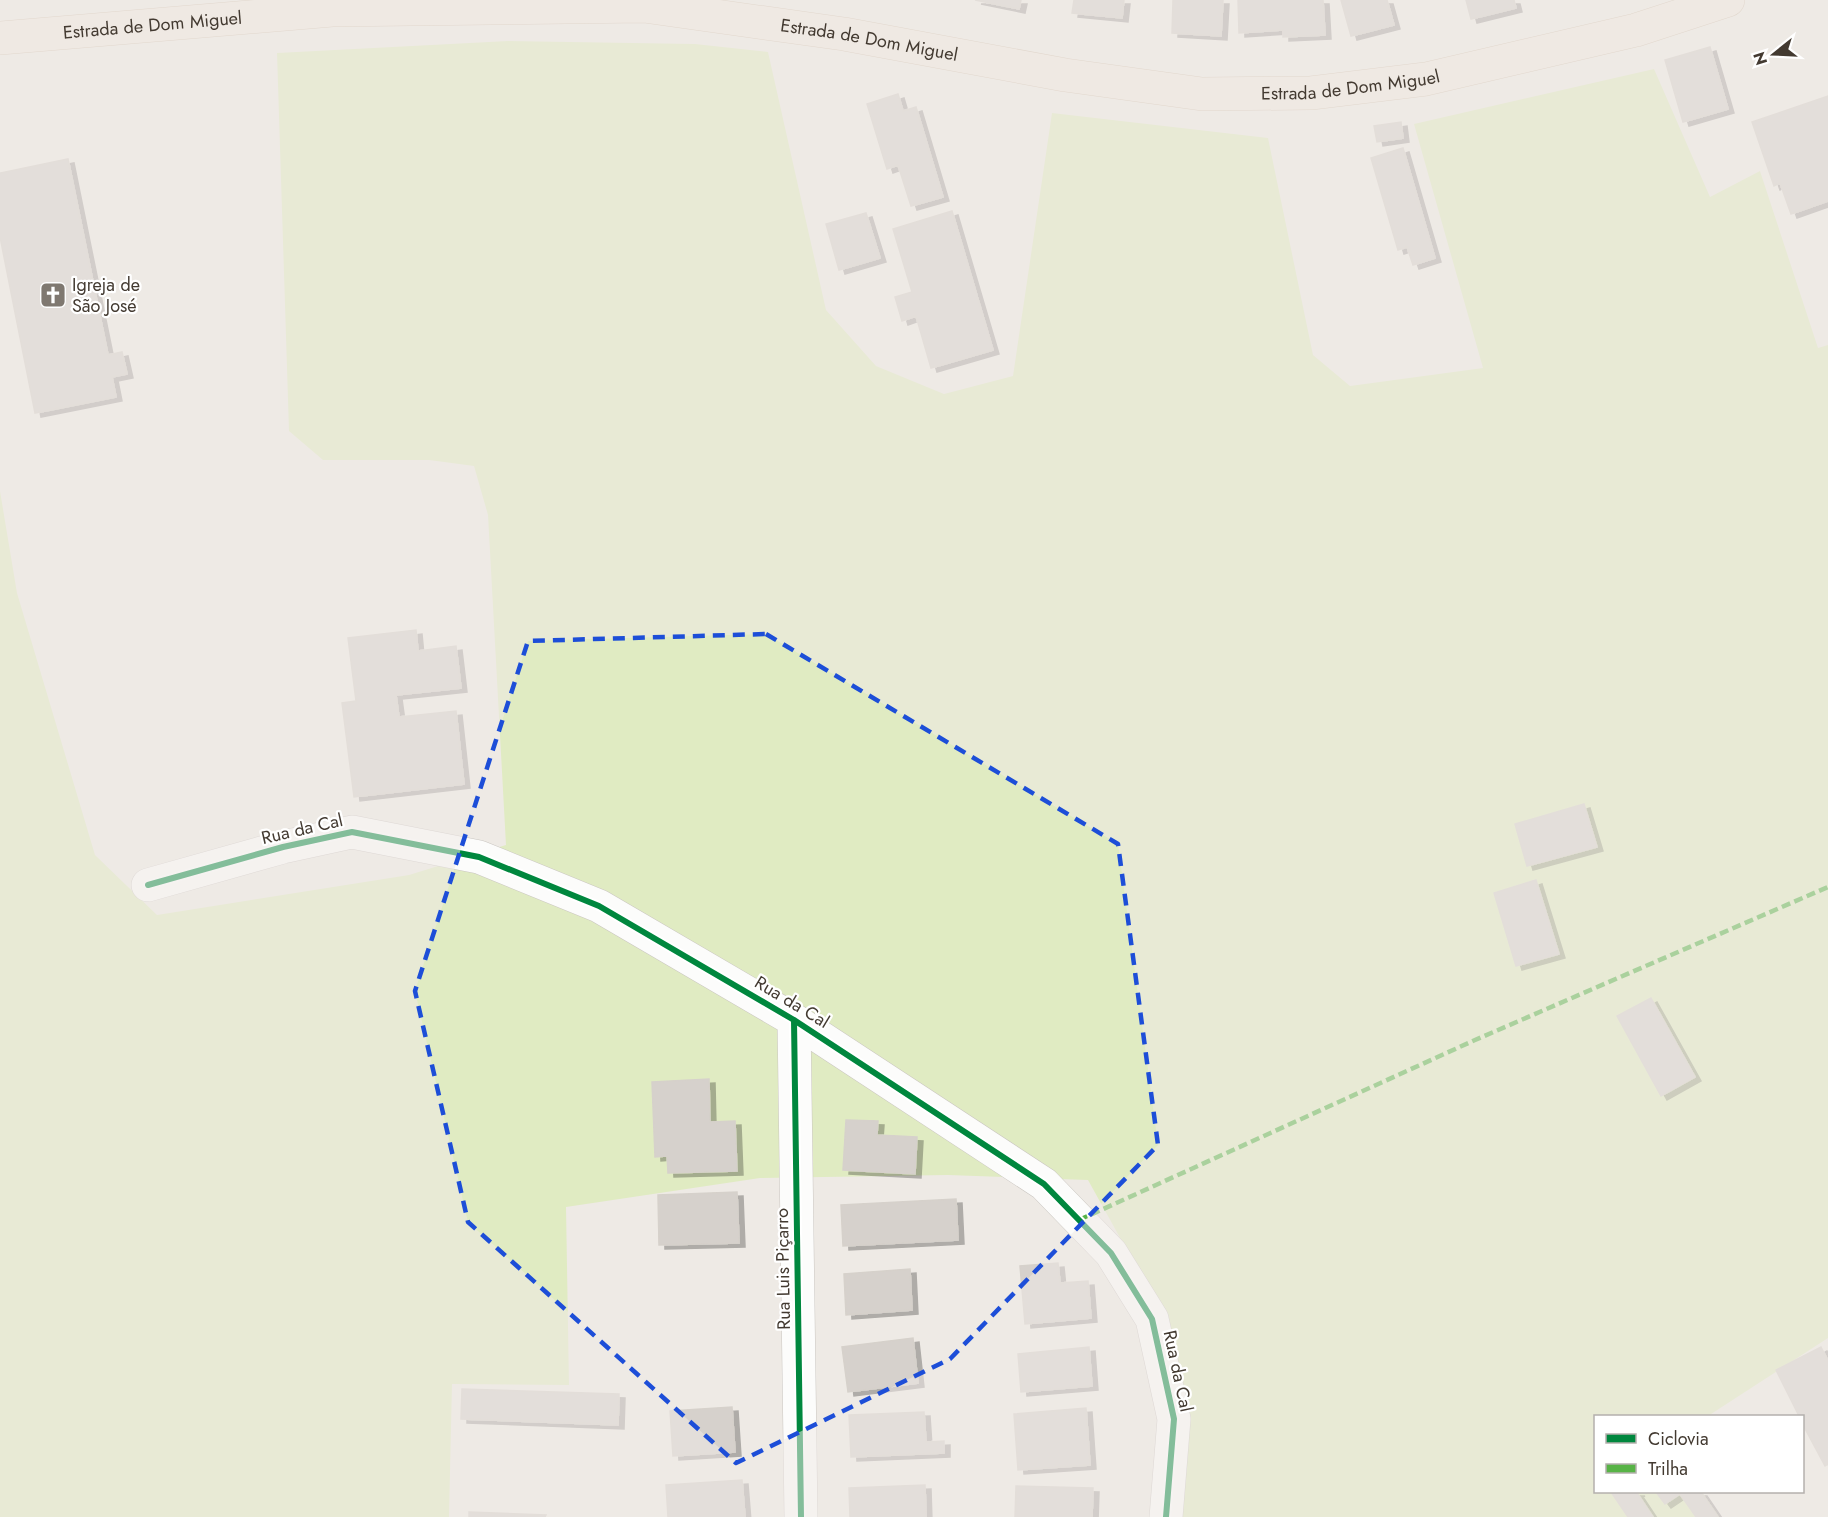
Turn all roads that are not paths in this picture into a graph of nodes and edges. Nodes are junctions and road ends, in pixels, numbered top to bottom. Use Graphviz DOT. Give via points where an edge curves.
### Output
graph roads {
  1 [pos="1728,0"];
  2 [pos="0,38"];
  3 [pos="148,885"];
  4 [pos="794,1020"];
  5 [pos="801,1517"];
  6 [pos="1166,1517"];
  1 -- 2 [label="main road, Estrada de Dom Miguel" via="1636,30 1426,79 1311,93 1190,92 1065,75 844,34 644,6 332,10"];
  3 -- 4 [label="street, Rua da Cal" via="352,832 479,857 599,906"];
  4 -- 5 [label="street, Rua Luis Piçarro"];
  4 -- 6 [label="street, Rua da Cal" via="1044,1184 1111,1253 1152,1319 1174,1419"];
}
